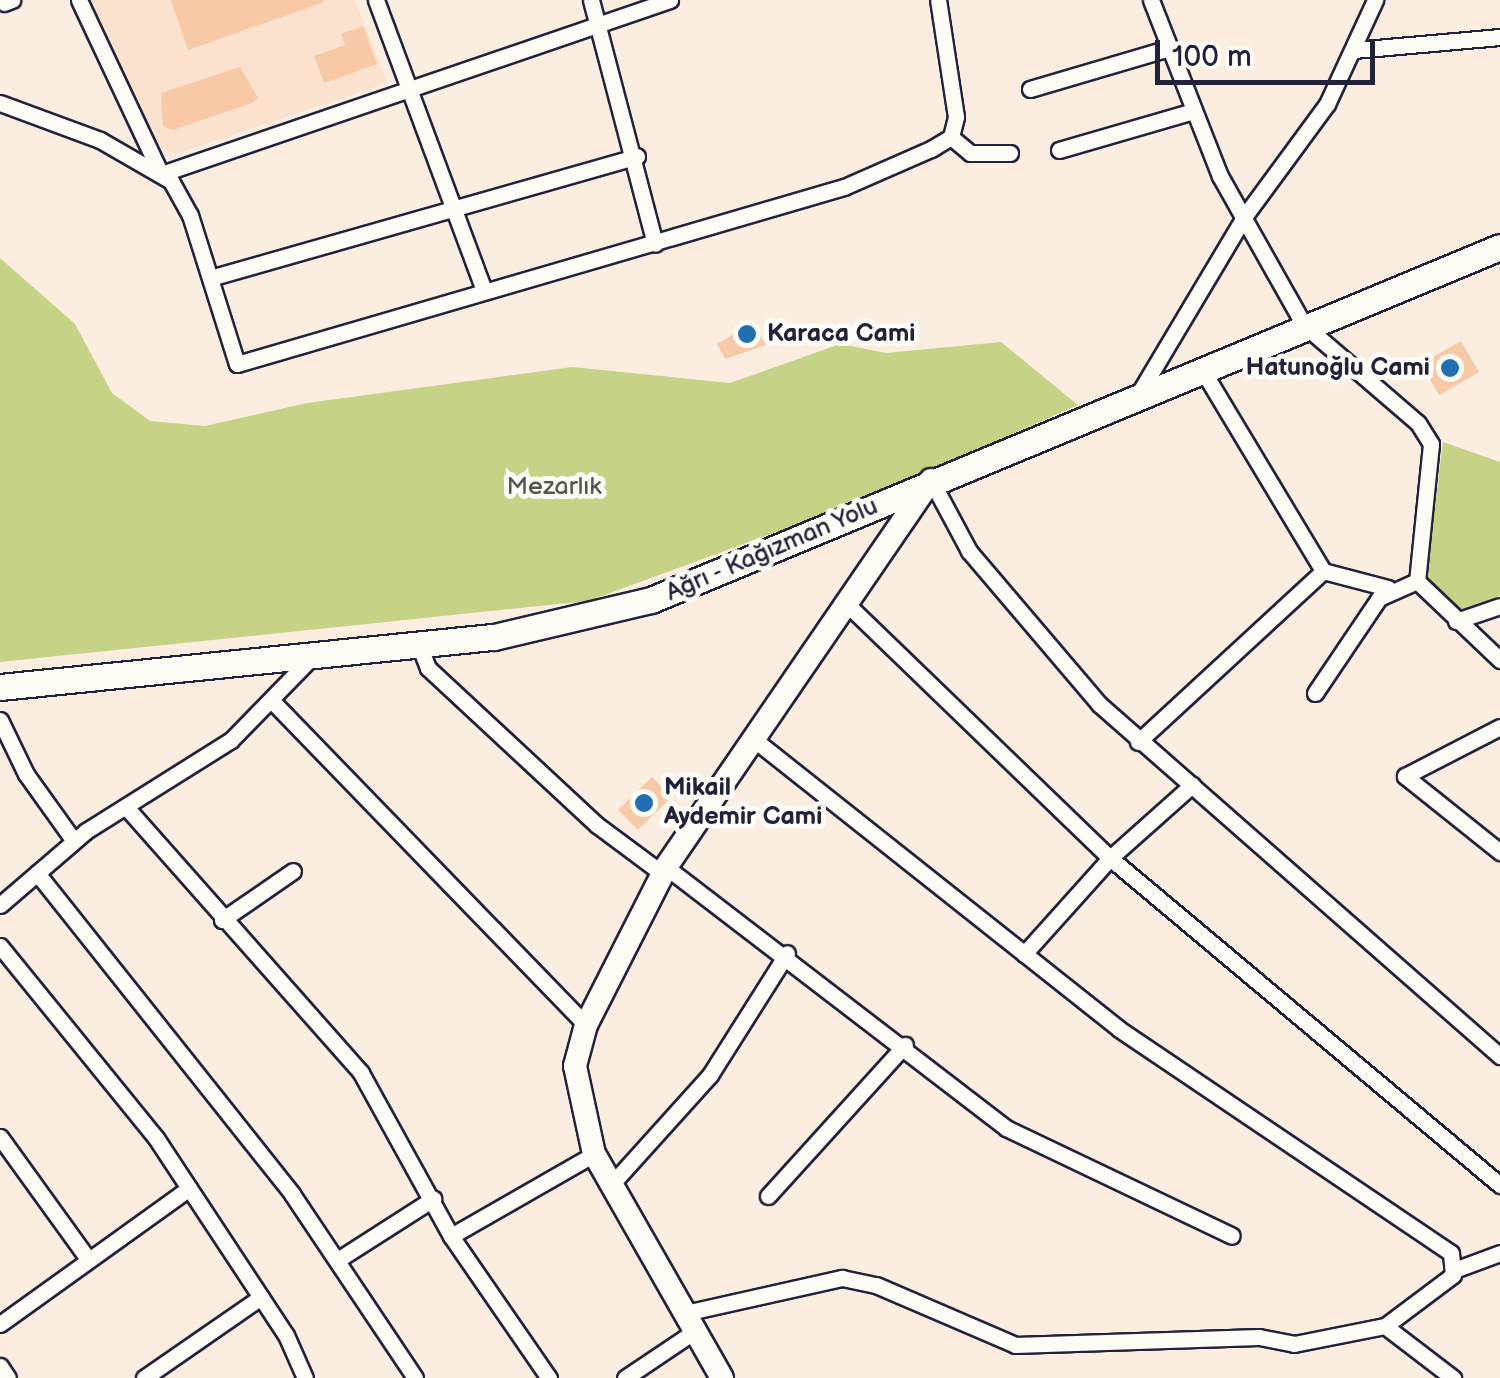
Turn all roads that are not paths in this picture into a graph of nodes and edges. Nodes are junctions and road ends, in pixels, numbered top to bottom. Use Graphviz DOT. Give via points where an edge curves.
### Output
graph roads {
  1 [pos="79,0"];
  2 [pos="376,0"];
  3 [pos="591,0"];
  4 [pos="670,0"];
  5 [pos="938,0"];
  6 [pos="1375,0"];
  7 [pos="1152,1"];
  8 [pos="598,24"];
  9 [pos="1500,37"];
  10 [pos="1169,48"];
  11 [pos="1354,50"];
  12 [pos="411,90"];
  13 [pos="1030,90"];
  14 [pos="0,103"];
  15 [pos="1193,111"];
  16 [pos="951,137"];
  17 [pos="1059,150"];
  18 [pos="1010,153"];
  19 [pos="636,156"];
  20 [pos="161,174"];
  21 [pos="456,210"];
  22 [pos="1244,217"];
  23 [pos="655,244"];
  24 [pos="1500,246"];
  25 [pos="210,278"];
  26 [pos="484,291"];
  27 [pos="1304,324"];
  28 [pos="1203,371"];
  29 [pos="1133,402"];
  30 [pos="931,480"];
  31 [pos="1324,571"];
  32 [pos="1417,582"];
  33 [pos="1388,588"];
  34 [pos="849,606"];
  35 [pos="1500,606"];
  36 [pos="1456,621"];
  37 [pos="418,642"];
  38 [pos="319,650"];
  39 [pos="1500,660"];
  40 [pos="0,687"];
  41 [pos="1314,693"];
  42 [pos="274,703"];
  43 [pos="0,720"];
  44 [pos="1500,727"];
  45 [pos="756,740"];
  46 [pos="1138,742"];
  47 [pos="1192,785"];
  48 [pos="126,807"];
  49 [pos="74,841"];
  50 [pos="1500,852"];
  51 [pos="1110,858"];
  52 [pos="664,870"];
  53 [pos="293,872"];
  54 [pos="38,873"];
  55 [pos="0,905"];
  56 [pos="222,920"];
  57 [pos="0,946"];
  58 [pos="787,953"];
  59 [pos="1024,954"];
  60 [pos="586,1025"];
  61 [pos="904,1045"];
  62 [pos="1500,1056"];
  63 [pos="0,1137"];
  64 [pos="594,1154"];
  65 [pos="610,1186"];
  66 [pos="1500,1186"];
  67 [pos="189,1188"];
  68 [pos="768,1196"];
  69 [pos="433,1200"];
  70 [pos="451,1236"];
  71 [pos="1232,1236"];
  72 [pos="1500,1253"];
  73 [pos="88,1258"];
  74 [pos="338,1259"];
  75 [pos="1458,1269"];
  76 [pos="261,1297"];
  77 [pos="690,1322"];
  78 [pos="0,1324"];
  79 [pos="1385,1326"];
  80 [pos="0,1366"];
  81 [pos="715,1374"];
  82 [pos="8,1378"];
  83 [pos="144,1378"];
  84 [pos="305,1378"];
  85 [pos="416,1378"];
  86 [pos="549,1378"];
  87 [pos="626,1378"];
  88 [pos="1453,1378"];
  1 -- 20 [label="street"];
  2 -- 12 [label="street"];
  3 -- 8 [label="street"];
  4 -- 8 [label="street"];
  5 -- 16 [label="street" via="956,117"];
  6 -- 11 [label="street"];
  7 -- 10 [label="street"];
  8 -- 12 [label="street"];
  8 -- 19 [label="street"];
  9 -- 11 [label="street"];
  10 -- 13 [label="street"];
  10 -- 15 [label="street"];
  11 -- 22 [label="street" via="1327,104"];
  12 -- 20 [label="street"];
  12 -- 21 [label="street"];
  14 -- 20 [label="street" via="100,140"];
  15 -- 17 [label="street"];
  15 -- 22 [label="street"];
  16 -- 18 [label="street" via="970,152"];
  16 -- 23 [label="street" via="844,186"];
  19 -- 21 [label="street"];
  19 -- 23 [label="street"];
  20 -- 25 [label="street" via="190,215"];
  21 -- 25 [label="street"];
  21 -- 26 [label="street"];
  22 -- 27 [label="street"];
  22 -- 29 [label="street"];
  23 -- 26 [label="street"];
  24 -- 27 [label="main road, Ağrı - Kağızman Yolu"];
  25 -- 26 [label="street" via="238,364"];
  27 -- 28 [label="main road, Ağrı - Kağızman Yolu"];
  27 -- 32 [label="street" via="1418,423 1431,444"];
  28 -- 29 [label="main road, Ağrı - Kağızman Yolu"];
  28 -- 31 [label="street"];
  29 -- 30 [label="main road, Ağrı - Kağızman Yolu"];
  30 -- 34 [label="street"];
  30 -- 37 [label="main road, Ağrı - Kağızman Yolu" via="808,541 652,600 494,637"];
  30 -- 46 [label="street" via="970,552 1029,628"];
  31 -- 33 [label="street"];
  31 -- 46 [label="street"];
  32 -- 33 [label="street"];
  32 -- 36 [label="street"];
  33 -- 41 [label="street"];
  34 -- 45 [label="street"];
  34 -- 51 [label="street"];
  35 -- 36 [label="street"];
  36 -- 39 [label="street"];
  37 -- 38 [label="main road, Ağrı - Kağızman Yolu"];
  37 -- 52 [label="street" via="428,668 596,825"];
  38 -- 40 [label="main road, Ağrı - Kağızman Yolu"];
  38 -- 42 [label="street"];
  42 -- 48 [label="street" via="192,770"];
  42 -- 60 [label="street"];
  43 -- 49 [label="street" via="26,774"];
  44 -- 50 [label="street" via="1406,776"];
  45 -- 52 [label="street"];
  45 -- 59 [label="street"];
  46 -- 47 [label="street"];
  47 -- 51 [label="street"];
  47 -- 62 [label="street"];
  48 -- 49 [label="street"];
  48 -- 56 [label="street"];
  49 -- 54 [label="street"];
  51 -- 59 [label="street"];
  51 -- 66 [label="street"];
  52 -- 58 [label="street"];
  52 -- 60 [label="street"];
  53 -- 56 [label="street"];
  54 -- 55 [label="street"];
  54 -- 74 [label="street"];
  56 -- 69 [label="street" via="361,1073"];
  57 -- 67 [label="street" via="88,1048"];
  58 -- 61 [label="street"];
  58 -- 65 [label="street" via="710,1074"];
  59 -- 75 [label="street" via="1236,1112 1443,1247"];
  60 -- 64 [label="street" via="575,1066"];
  61 -- 68 [label="street"];
  61 -- 71 [label="street" via="1006,1128"];
  63 -- 73 [label="street"];
  64 -- 65 [label="street"];
  64 -- 70 [label="street"];
  65 -- 77 [label="street"];
  67 -- 73 [label="street"];
  67 -- 76 [label="street"];
  69 -- 70 [label="street"];
  69 -- 74 [label="street"];
  70 -- 86 [label="street"];
  72 -- 75 [label="street"];
  73 -- 78 [label="street"];
  74 -- 85 [label="street"];
  75 -- 79 [label="street"];
  76 -- 83 [label="street"];
  76 -- 84 [label="street"];
  77 -- 79 [label="street" via="842,1278 876,1285 1015,1344 1259,1337 1294,1344"];
  77 -- 81 [label="street"];
  77 -- 87 [label="street"];
  79 -- 88 [label="street"];
  80 -- 82 [label="street"];
}
